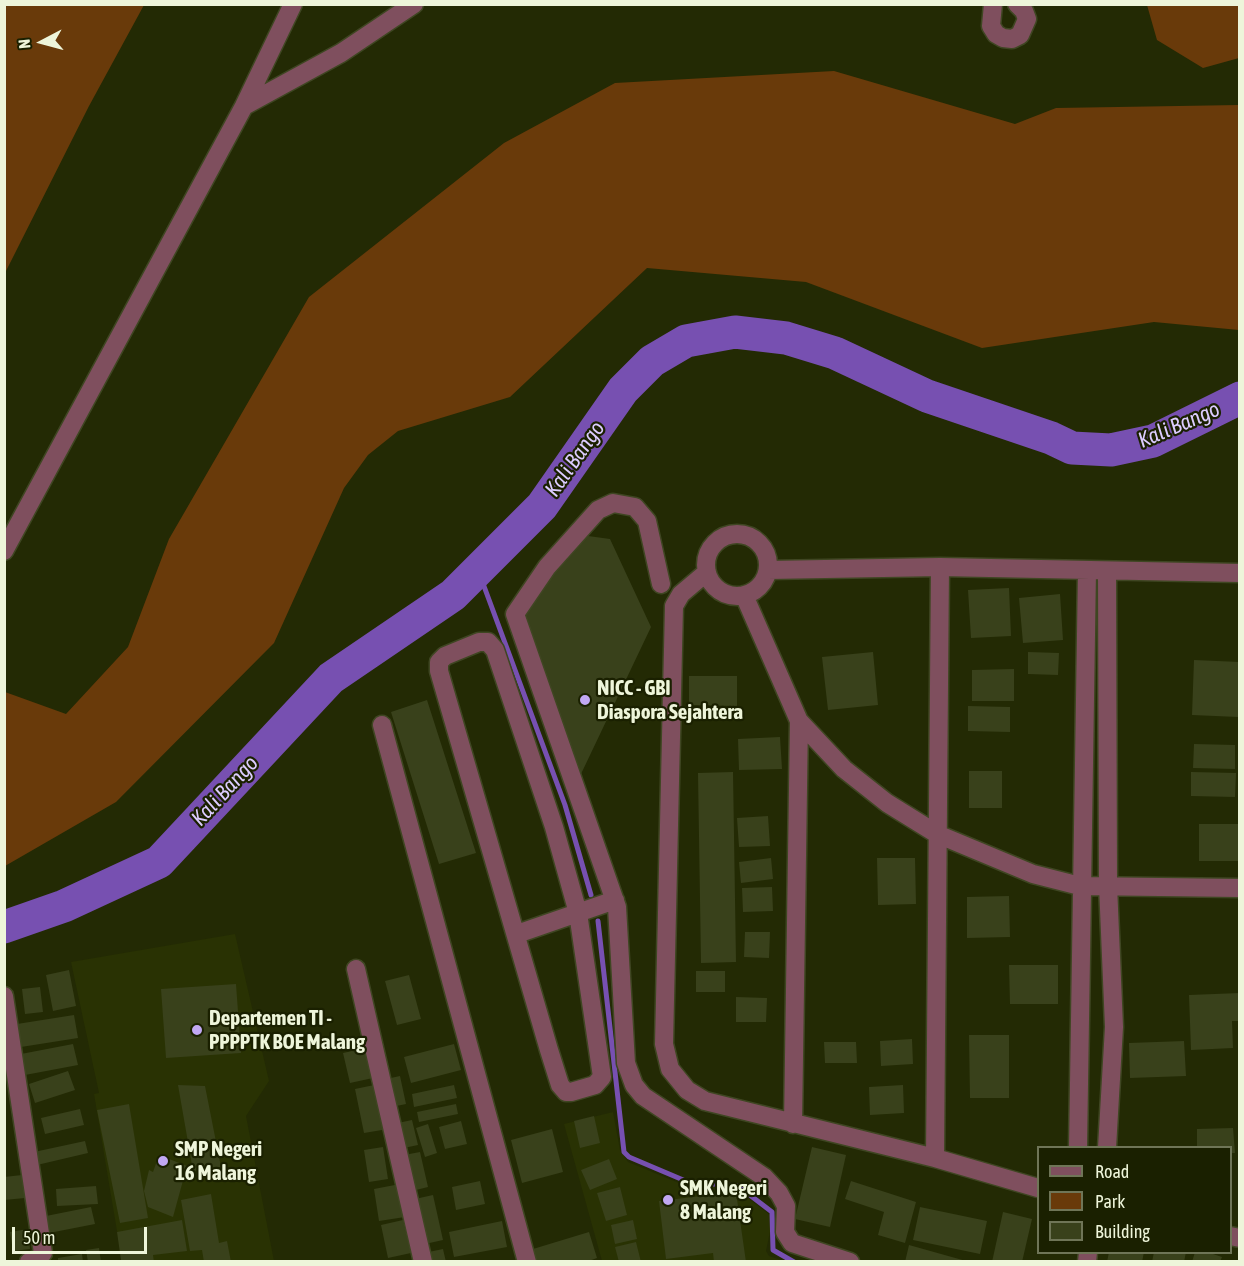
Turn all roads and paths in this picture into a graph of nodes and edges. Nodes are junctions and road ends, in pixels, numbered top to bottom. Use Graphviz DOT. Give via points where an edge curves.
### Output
graph roads {
  1 [pos="293,4"];
  2 [pos="414,4"];
  3 [pos="1017,4"];
  4 [pos="997,6"];
  5 [pos="244,106"];
  6 [pos="4,551"];
  7 [pos="940,567"];
  8 [pos="768,570"];
  9 [pos="1087,571"];
  10 [pos="1107,571"];
  11 [pos="707,572"];
  12 [pos="1239,573"];
  13 [pos="661,584"];
  14 [pos="744,595"];
  15 [pos="799,721"];
  16 [pos="382,725"];
  17 [pos="937,834"];
  18 [pos="1108,885"];
  19 [pos="1080,886"];
  20 [pos="1239,888"];
  21 [pos="615,900"];
  22 [pos="578,913"];
  23 [pos="517,934"];
  24 [pos="356,969"];
  25 [pos="4,996"];
  26 [pos="12,1097"];
  27 [pos="793,1124"];
  28 [pos="1078,1146"];
  29 [pos="1107,1146"];
  30 [pos="935,1158"];
  31 [pos="1037,1188"];
  32 [pos="28,1262"];
  33 [pos="423,1262"];
  34 [pos="527,1262"];
  35 [pos="850,1262"];
  1 -- 5 [label="street"];
  2 -- 5 [label="street" via="341,53"];
  3 -- 4 [label="street" via="1027,20 1020,35 1012,39 996,33 991,17"];
  5 -- 6 [label="street"];
  7 -- 8 [label="street"];
  7 -- 9 [label="street"];
  7 -- 17 [label="street"];
  8 -- 11 [label="street" via="762,547 742,534 719,540 706,560"];
  8 -- 14 [label="street" via="764,581"];
  9 -- 10 [label="street"];
  9 -- 19 [label="street"];
  10 -- 12 [label="street"];
  10 -- 18 [label="street"];
  11 -- 14 [label="street" via="721,592"];
  11 -- 27 [label="street" via="681,594 674,606 664,1044 670,1069 687,1090 705,1101"];
  13 -- 21 [label="street" via="647,521 635,507 613,503 598,510 547,567 515,614"];
  14 -- 15 [label="street"];
  15 -- 17 [label="street" via="844,769"];
  15 -- 27 [label="street"];
  16 -- 34 [label="street"];
  17 -- 19 [label="street" via="1033,874"];
  17 -- 30 [label="street"];
  18 -- 19 [label="street"];
  18 -- 20 [label="street"];
  18 -- 29 [label="street" via="1114,1027"];
  19 -- 28 [label="street"];
  21 -- 22 [label="street"];
  21 -- 35 [label="street" via="626,1063 634,1085 643,1096 764,1178 783,1200 785,1232 792,1243"];
  22 -- 23 [label="street"];
  22 -- 23 [label="street" via="602,1077 595,1085 571,1092 562,1089"];
  22 -- 23 [label="street" via="495,650 488,642 479,642 445,656 439,662 439,671"];
  24 -- 33 [label="street"];
  25 -- 26 [label="street"];
  26 -- 32 [label="street" via="43,1253 38,1260"];
  27 -- 30 [label="street"];
  30 -- 31 [label="street"];
}
